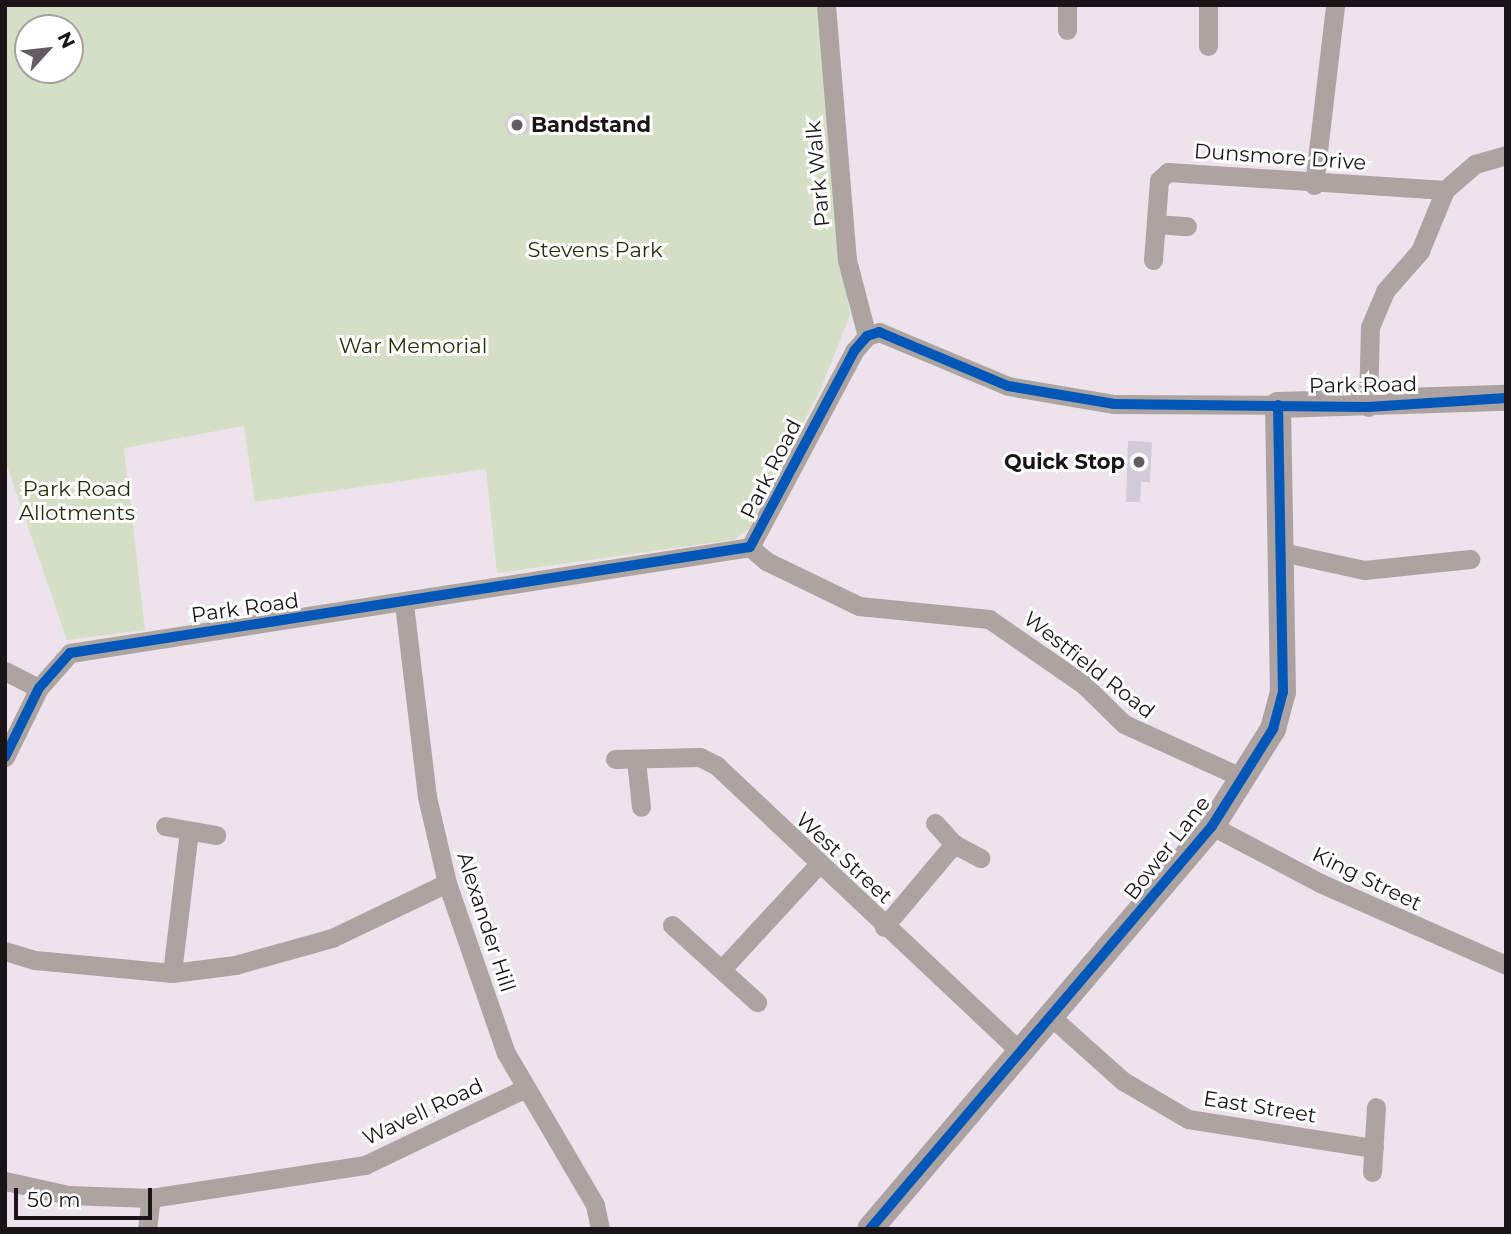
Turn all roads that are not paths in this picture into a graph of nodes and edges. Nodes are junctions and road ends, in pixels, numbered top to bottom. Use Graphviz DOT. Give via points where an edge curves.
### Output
graph roads {
  1 [pos="826,5"];
  2 [pos="1067,5"];
  3 [pos="1208,5"];
  4 [pos="1335,5"];
  5 [pos="1067,30"];
  6 [pos="1208,46"];
  7 [pos="1506,155"];
  8 [pos="1314,185"];
  9 [pos="1445,190"];
  10 [pos="1156,223"];
  11 [pos="1186,226"];
  12 [pos="1153,260"];
  13 [pos="867,336"];
  14 [pos="1506,398"];
  15 [pos="1278,405"];
  16 [pos="1368,407"];
  17 [pos="750,547"];
  18 [pos="1282,552"];
  19 [pos="1470,559"];
  20 [pos="404,604"];
  21 [pos="5,671"];
  22 [pos="39,688"];
  23 [pos="5,757"];
  24 [pos="615,759"];
  25 [pos="636,760"];
  26 [pos="1243,778"];
  27 [pos="641,807"];
  28 [pos="934,823"];
  29 [pos="165,826"];
  30 [pos="1212,826"];
  31 [pos="189,831"];
  32 [pos="216,835"];
  33 [pos="954,844"];
  34 [pos="981,858"];
  35 [pos="817,866"];
  36 [pos="447,883"];
  37 [pos="672,925"];
  38 [pos="884,927"];
  39 [pos="5,951"];
  40 [pos="1506,965"];
  41 [pos="722,969"];
  42 [pos="173,972"];
  43 [pos="757,1002"];
  44 [pos="1048,1014"];
  45 [pos="1019,1051"];
  46 [pos="526,1088"];
  47 [pos="1376,1107"];
  48 [pos="1374,1147"];
  49 [pos="1372,1172"];
  50 [pos="5,1181"];
  51 [pos="151,1198"];
  52 [pos="148,1229"];
  53 [pos="600,1229"];
  54 [pos="870,1229"];
  1 -- 13 [label="street, Park Walk" via="847,260"];
  2 -- 5 [label="street"];
  3 -- 6 [label="street"];
  4 -- 8 [label="street"];
  7 -- 9 [label="street" via="1475,164"];
  8 -- 9 [label="street, Dunsmore Drive"];
  8 -- 10 [label="street, Dunsmore Drive" via="1168,172 1159,180"];
  9 -- 16 [label="street" via="1420,251 1378,304 1370,327"];
  10 -- 11 [label="street"];
  10 -- 12 [label="street, Dunsmore Drive"];
  13 -- 15 [label="street, Park Road" via="879,332 1008,386 1061,396 1114,404"];
  13 -- 17 [label="street, Park Road"];
  14 -- 16 [label="street, Park Road"];
  15 -- 16 [label="street, Park Road"];
  15 -- 18 [label="street, Bower Lane"];
  17 -- 20 [label="street, Park Road"];
  17 -- 26 [label="street, Westfield Road" via="777,567 859,606 989,619 1083,684 1124,724"];
  18 -- 19 [label="street" via="1364,570"];
  18 -- 26 [label="street, Bower Lane" via="1283,692 1273,729"];
  20 -- 22 [label="street, Park Road" via="71,653"];
  20 -- 36 [label="street, Alexander Hill" via="427,797"];
  21 -- 22 [label="street"];
  22 -- 23 [label="street, Park Road"];
  24 -- 25 [label="street, West Street"];
  25 -- 27 [label="street"];
  25 -- 35 [label="street, West Street" via="700,757 716,765"];
  26 -- 30 [label="street, Bower Lane"];
  28 -- 33 [label="street"];
  29 -- 31 [label="street"];
  30 -- 40 [label="street, King Street" via="1320,883"];
  30 -- 44 [label="street, Bower Lane"];
  31 -- 32 [label="street"];
  31 -- 42 [label="street"];
  33 -- 34 [label="street"];
  33 -- 38 [label="street"];
  35 -- 38 [label="street, West Street"];
  35 -- 41 [label="street"];
  36 -- 42 [label="street" via="281,956"];
  36 -- 46 [label="street, Alexander Hill" via="506,1053"];
  37 -- 41 [label="street"];
  38 -- 45 [label="street, West Street"];
  39 -- 42 [label="street" via="35,960"];
  41 -- 43 [label="street"];
  44 -- 45 [label="street, Bower Lane"];
  44 -- 48 [label="street, East Street" via="1123,1081 1188,1119"];
  45 -- 54 [label="street, Bower Lane"];
  46 -- 51 [label="street, Wavell Road" via="365,1165"];
  46 -- 53 [label="street, Alexander Hill" via="595,1205"];
  47 -- 48 [label="street"];
  48 -- 49 [label="street"];
  50 -- 51 [label="street, Wavell Road" via="68,1195"];
  51 -- 52 [label="street"];
}
